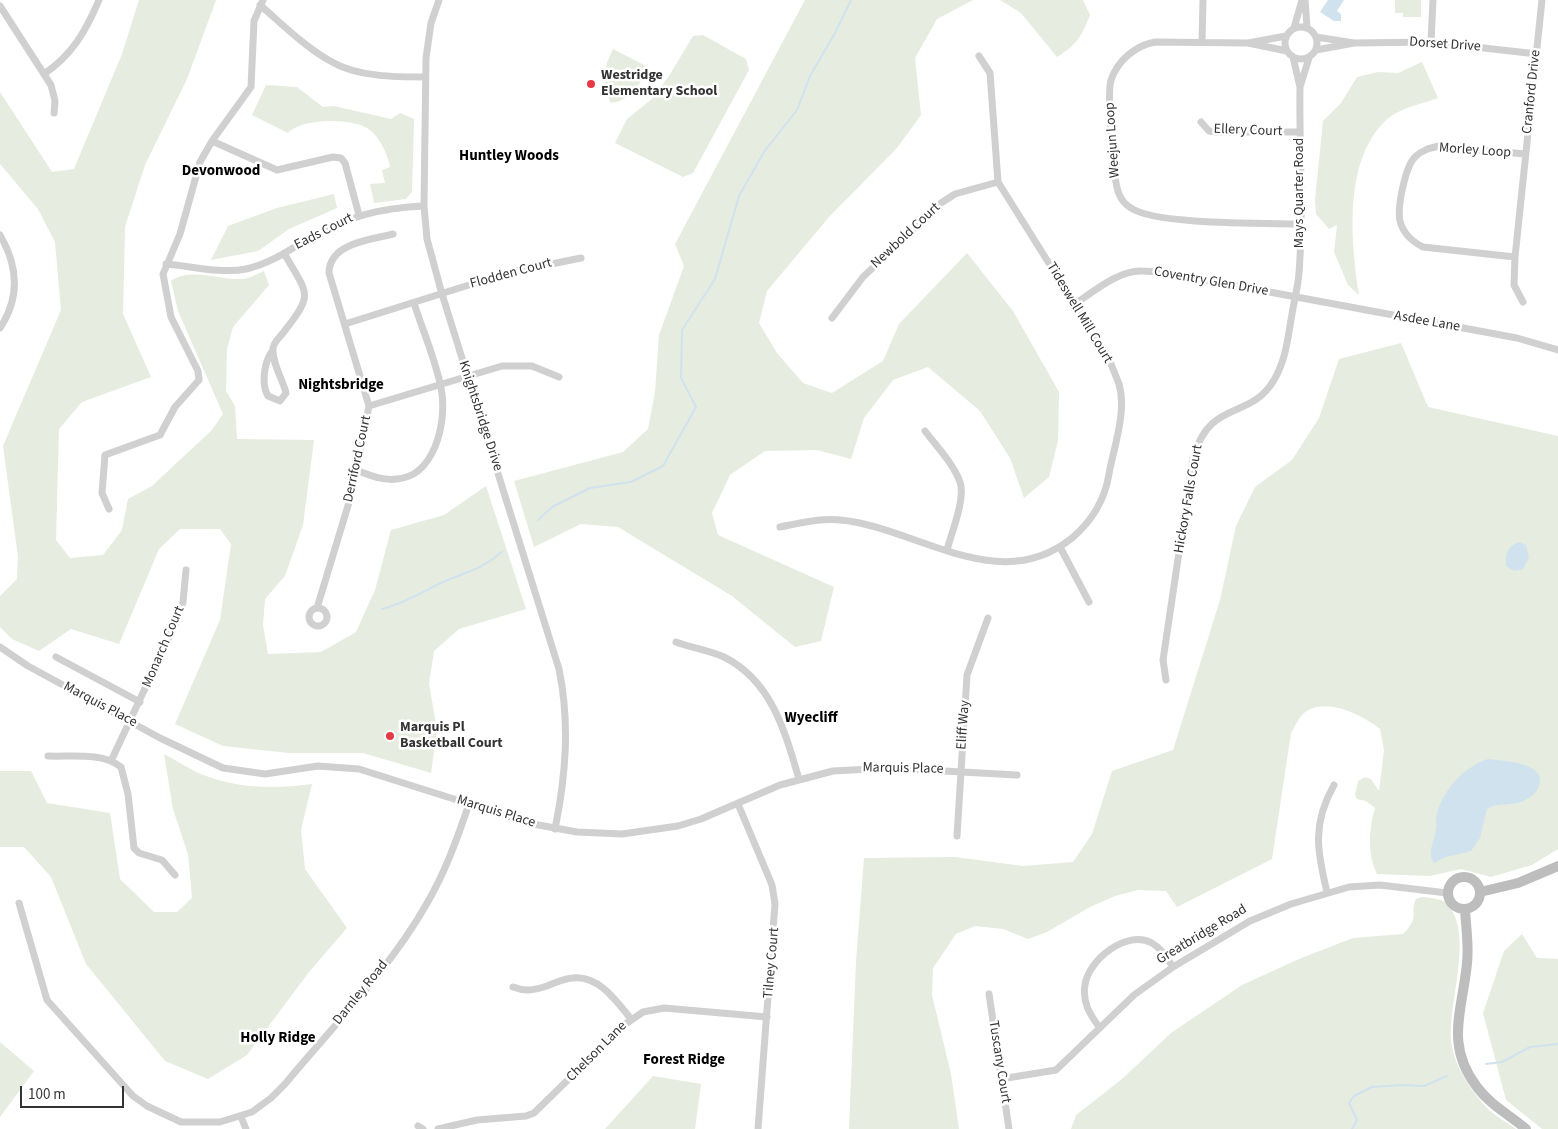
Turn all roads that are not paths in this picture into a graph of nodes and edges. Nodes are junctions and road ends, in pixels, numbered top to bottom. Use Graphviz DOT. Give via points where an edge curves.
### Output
graph roads {
  1 [pos="99,0"];
  2 [pos="439,0"];
  3 [pos="1203,0"];
  4 [pos="1302,0"];
  5 [pos="1306,0"];
  6 [pos="1432,0"];
  7 [pos="1542,0"];
  8 [pos="261,3"];
  9 [pos="0,6"];
  10 [pos="1294,28"];
  11 [pos="1307,28"];
  12 [pos="1286,36"];
  13 [pos="1316,37"];
  14 [pos="1202,42"];
  15 [pos="1431,42"];
  16 [pos="1248,43"];
  17 [pos="1354,43"];
  18 [pos="1316,50"];
  19 [pos="1287,51"];
  20 [pos="1537,54"];
  21 [pos="979,56"];
  22 [pos="1293,57"];
  23 [pos="1308,58"];
  24 [pos="44,74"];
  25 [pos="426,77"];
  26 [pos="1300,87"];
  27 [pos="54,113"];
  28 [pos="1201,122"];
  29 [pos="1300,132"];
  30 [pos="212,141"];
  31 [pos="1525,154"];
  32 [pos="998,182"];
  33 [pos="424,206"];
  34 [pos="360,215"];
  35 [pos="1300,224"];
  36 [pos="393,234"];
  37 [pos="0,235"];
  38 [pos="284,253"];
  39 [pos="581,258"];
  40 [pos="1515,258"];
  41 [pos="166,264"];
  42 [pos="442,294"];
  43 [pos="1294,298"];
  44 [pos="1523,302"];
  45 [pos="414,303"];
  46 [pos="1075,304"];
  47 [pos="832,318"];
  48 [pos="345,324"];
  49 [pos="0,328"];
  50 [pos="273,350"];
  51 [pos="1558,350"];
  52 [pos="467,376"];
  53 [pos="559,377"];
  54 [pos="440,385"];
  55 [pos="369,406"];
  56 [pos="924,431"];
  57 [pos="356,470"];
  58 [pos="109,509"];
  59 [pos="780,527"];
  60 [pos="1060,547"];
  61 [pos="947,550"];
  62 [pos="186,570"];
  63 [pos="1089,602"];
  64 [pos="318,608"];
  65 [pos="988,618"];
  66 [pos="676,642"];
  67 [pos="0,647"];
  68 [pos="56,657"];
  69 [pos="1166,680"];
  70 [pos="140,702"];
  71 [pos="131,721"];
  72 [pos="48,756"];
  73 [pos="111,761"];
  74 [pos="961,770"];
  75 [pos="1018,775"];
  76 [pos="799,779"];
  77 [pos="1334,785"];
  78 [pos="468,804"];
  79 [pos="738,804"];
  80 [pos="555,829"];
  81 [pos="957,836"];
  82 [pos="1558,866"];
  83 [pos="175,875"];
  84 [pos="1327,892"];
  85 [pos="1480,892"];
  86 [pos="1447,893"];
  87 [pos="19,903"];
  88 [pos="1465,910"];
  89 [pos="1173,966"];
  90 [pos="513,987"];
  91 [pos="989,994"];
  92 [pos="767,1017"];
  93 [pos="631,1019"];
  94 [pos="1100,1028"];
  95 [pos="1001,1079"];
  96 [pos="241,1117"];
  97 [pos="246,1129"];
  98 [pos="438,1129"];
  99 [pos="758,1129"];
  100 [pos="1009,1129"];
  101 [pos="1526,1129"];
  1 -- 24 [label="street" via="74,48"];
  2 -- 25 [label="street, Knightsbridge Drive" via="428,40"];
  3 -- 14 [label="street"];
  4 -- 10 [label="street"];
  5 -- 11 [label="street"];
  6 -- 15 [label="street"];
  7 -- 20 [label="street, Cranford Drive"];
  8 -- 25 [label="street" via="314,50 337,65 381,74"];
  8 -- 30 [label="street" via="254,21 251,88"];
  9 -- 24 [label="street"];
  10 -- 11 [label="street"];
  10 -- 12 [label="street"];
  11 -- 13 [label="street"];
  12 -- 16 [label="street, Weejun Loop"];
  12 -- 19 [label="street" via="1284,44"];
  13 -- 17 [label="street, Dorset Drive"];
  13 -- 18 [label="street"];
  14 -- 16 [label="street, Weejun Loop"];
  14 -- 35 [label="street, Weejun Loop" via="1144,44 1128,55 1115,72 1109,92 1118,193 1137,212 1158,217"];
  15 -- 17 [label="street, Dorset Drive"];
  15 -- 20 [label="street, Dorset Drive"];
  16 -- 19 [label="street, Weejun Loop"];
  17 -- 18 [label="street, Dorset Drive"];
  18 -- 23 [label="street, Mays Quarter Road"];
  19 -- 22 [label="street"];
  20 -- 31 [label="street, Cranford Drive"];
  21 -- 32 [label="street, Tideswell Mill Court" via="990,73"];
  22 -- 23 [label="street"];
  22 -- 26 [label="street, Mays Quarter Road"];
  23 -- 26 [label="street, Mays Quarter Road"];
  24 -- 27 [label="street" via="54,93"];
  25 -- 33 [label="street, Knightsbridge Drive"];
  26 -- 29 [label="street, Mays Quarter Road"];
  28 -- 29 [label="street, Ellery Court" via="1209,131 1216,132"];
  29 -- 35 [label="street, Mays Quarter Road"];
  30 -- 34 [label="street" via="277,170 333,156 340,158 345,163"];
  30 -- 41 [label="street" via="195,174 180,234"];
  31 -- 40 [label="street, Cranford Drive"];
  31 -- 40 [label="street, Morley Loop" via="1439,146 1426,149 1406,170 1402,196 1400,221 1414,243 1423,248"];
  32 -- 46 [label="street, Tideswell Mill Court"];
  32 -- 47 [label="street, Newbold Court" via="955,194 933,209 863,277"];
  33 -- 34 [label="street, Eads Court"];
  33 -- 42 [label="street, Knightsbridge Drive" via="427,239"];
  34 -- 38 [label="street, Eads Court"];
  35 -- 43 [label="street, Mays Quarter Road" via="1299,275"];
  36 -- 48 [label="street, Derriford Court" via="343,249 331,261 329,274"];
  37 -- 49 [label="street" via="10,253 14,292 12,309"];
  38 -- 41 [label="street, Eads Court" via="241,269"];
  38 -- 50 [label="street" via="304,288 305,300"];
  39 -- 42 [label="street, Flodden Court" via="536,266"];
  40 -- 44 [label="street, Cranford Drive" via="1514,285"];
  41 -- 58 [label="street" via="163,283 171,317 198,371 199,380 175,407 160,435 106,455 102,493"];
  42 -- 45 [label="street, Flodden Court"];
  42 -- 52 [label="street, Knightsbridge Drive"];
  43 -- 46 [label="street, Coventry Glen Drive" via="1140,270 1103,285"];
  43 -- 51 [label="street, Asdee Lane" via="1517,338"];
  43 -- 69 [label="street, Hickory Falls Court" via="1285,352 1265,393 1218,417 1198,440 1163,660"];
  45 -- 48 [label="street, Flodden Court"];
  45 -- 54 [label="street"];
  46 -- 60 [label="street, Tideswell Mill Court" via="1109,359 1119,385 1121,407 1106,492 1085,526"];
  48 -- 55 [label="street, Derriford Court"];
  50 -- 50 [label="street" via="286,393 280,401 268,396 265,388 266,362"];
  52 -- 53 [label="street" via="517,365 540,368"];
  52 -- 54 [label="street"];
  52 -- 80 [label="street, Knightsbridge Drive" via="553,646 562,684 566,754"];
  54 -- 55 [label="street"];
  54 -- 57 [label="street" via="442,420 426,463 411,475 396,479 375,478"];
  55 -- 57 [label="street, Derriford Court"];
  56 -- 61 [label="street" via="950,463 961,483"];
  57 -- 64 [label="street, Derriford Court"];
  59 -- 61 [label="street, Tideswell Mill Court" via="812,520 840,520 872,526"];
  60 -- 61 [label="street, Tideswell Mill Court" via="1016,562 982,560"];
  60 -- 63 [label="street"];
  62 -- 70 [label="street, Monarch Court" via="178,618"];
  65 -- 74 [label="street, Eliff Way" via="967,675"];
  66 -- 76 [label="street" via="725,658 753,678 778,716"];
  67 -- 71 [label="street, Marquis Place" via="28,666"];
  68 -- 70 [label="street"];
  70 -- 71 [label="street, Monarch Court"];
  71 -- 73 [label="street, Monarch Court"];
  71 -- 78 [label="street, Marquis Place" via="184,750 234,771 265,774 318,766 343,767 371,772"];
  72 -- 73 [label="street" via="94,757"];
  73 -- 83 [label="street" via="124,772 134,848 139,853 162,860"];
  74 -- 75 [label="street, Marquis Place"];
  74 -- 76 [label="street, Marquis Place" via="853,768"];
  74 -- 81 [label="street, Eliff Way"];
  76 -- 79 [label="street, Marquis Place"];
  77 -- 84 [label="street" via="1324,803 1318,840"];
  78 -- 80 [label="street, Marquis Place"];
  78 -- 96 [label="street, Darnley Road" via="444,870 403,941 285,1084 263,1105"];
  79 -- 80 [label="street, Marquis Place" via="701,819 654,832 622,834"];
  79 -- 92 [label="street, Tilney Court" via="772,885 775,904"];
  82 -- 85 [label="street" via="1518,883"];
  84 -- 86 [label="street, Greatbridge Road" via="1380,885"];
  84 -- 89 [label="street, Greatbridge Road" via="1250,921"];
  85 -- 86 [label="street" via="1477,884 1465,877 1453,880"];
  85 -- 88 [label="street" via="1478,902"];
  86 -- 88 [label="street" via="1454,907"];
  87 -- 96 [label="street, Darnley Road" via="47,1000 133,1096 159,1114 181,1122 213,1123"];
  88 -- 101 [label="street" via="1468,961 1458,1018 1461,1052 1470,1078 1488,1100"];
  89 -- 94 [label="street, Greatbridge Road" via="1134,995"];
  89 -- 94 [label="street" via="1156,946 1140,940 1125,941 1096,962 1087,977 1084,993 1090,1015"];
  90 -- 93 [label="street" via="533,990 574,978 594,982 609,992"];
  91 -- 95 [label="street, Tuscany Court"];
  92 -- 93 [label="street, Chelson Lane" via="664,1008 643,1012"];
  92 -- 99 [label="street, Tilney Court"];
  93 -- 98 [label="street, Chelson Lane" via="534,1113"];
  94 -- 95 [label="street, Greatbridge Road" via="1056,1070"];
  95 -- 100 [label="street, Tuscany Court"];
  96 -- 97 [label="street"];
}
